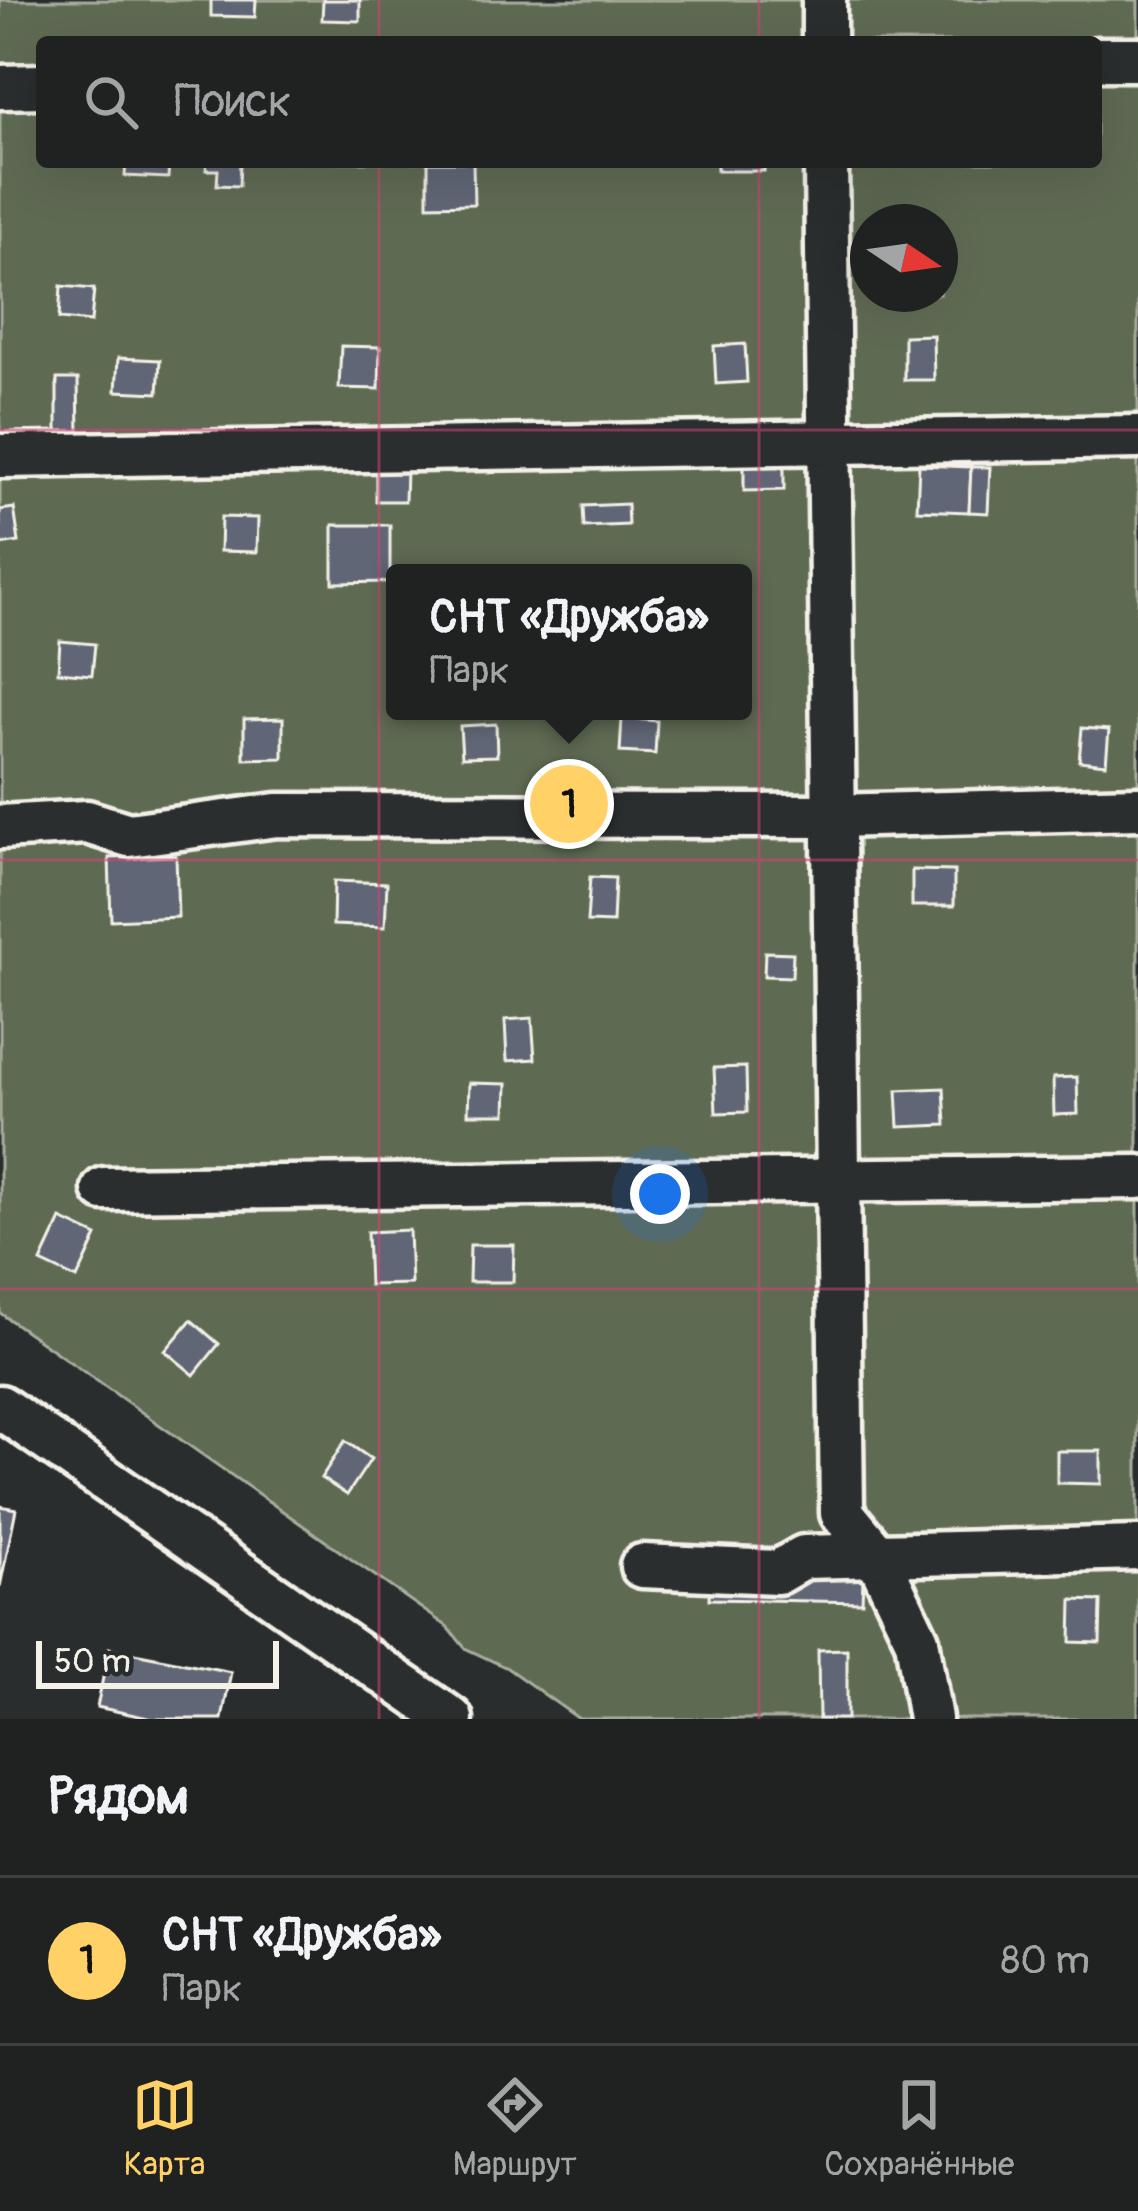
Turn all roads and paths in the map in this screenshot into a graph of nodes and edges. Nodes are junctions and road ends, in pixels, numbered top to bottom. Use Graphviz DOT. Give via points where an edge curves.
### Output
graph roads {
  1 [pos="824,0"];
  2 [pos="824,36"];
  3 [pos="1138,58"];
  4 [pos="1102,59"];
  5 [pos="36,86"];
  6 [pos="0,87"];
  7 [pos="826,168"];
  8 [pos="1138,437"];
  9 [pos="829,442"];
  10 [pos="0,456"];
  11 [pos="1138,808"];
  12 [pos="834,815"];
  13 [pos="0,827"];
  14 [pos="1138,1177"];
  15 [pos="838,1180"];
  16 [pos="104,1189"];
  17 [pos="0,1407"];
  18 [pos="1138,1548"];
  19 [pos="876,1554"];
  20 [pos="641,1566"];
  21 [pos="451,1719"];
  22 [pos="930,1719"];
  1 -- 2 [label="street"];
  3 -- 4 [label="street"];
  5 -- 6 [label="street"];
  7 -- 9 [label="street"];
  8 -- 9 [label="street"];
  9 -- 10 [label="street"];
  9 -- 12 [label="street"];
  11 -- 12 [label="street"];
  12 -- 13 [label="street" via="277,815 129,835 87,822"];
  12 -- 15 [label="street"];
  14 -- 15 [label="street"];
  15 -- 16 [label="street"];
  15 -- 19 [label="street" via="842,1513"];
  17 -- 21 [label="street"];
  18 -- 19 [label="street"];
  19 -- 20 [label="street" via="804,1557 778,1572"];
  19 -- 22 [label="street" via="917,1640"];
}
